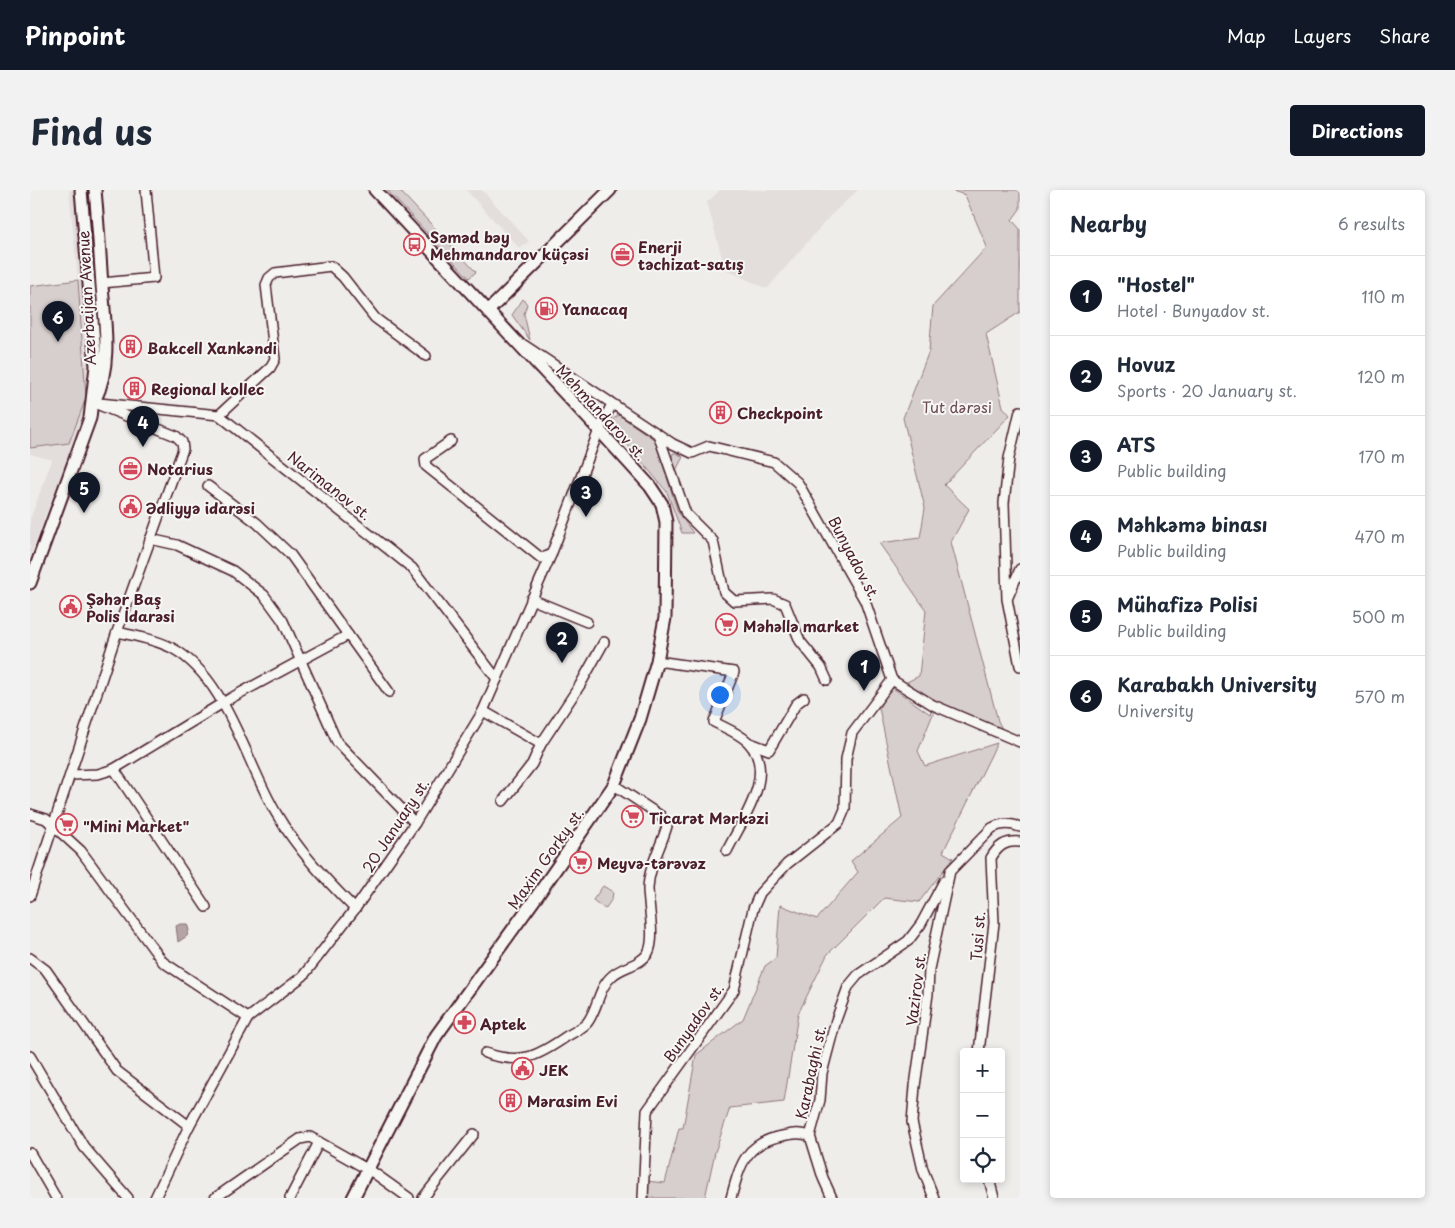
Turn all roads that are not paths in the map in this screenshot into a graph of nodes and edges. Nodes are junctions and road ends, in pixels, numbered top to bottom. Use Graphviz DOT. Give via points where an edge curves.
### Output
graph roads {
  1 [pos="81,190"];
  2 [pos="95,190"];
  3 [pos="146,190"];
  4 [pos="375,190"];
  5 [pos="610,190"];
  6 [pos="99,238"];
  7 [pos="85,239"];
  8 [pos="102,283"];
  9 [pos="489,310"];
  10 [pos="514,339"];
  11 [pos="426,356"];
  12 [pos="94,404"];
  13 [pos="612,404"];
  14 [pos="1020,411"];
  15 [pos="220,415"];
  16 [pos="599,430"];
  17 [pos="658,434"];
  18 [pos="451,441"];
  19 [pos="208,486"];
  20 [pos="662,504"];
  21 [pos="150,539"];
  22 [pos="551,555"];
  23 [pos="1020,569"];
  24 [pos="30,583"];
  25 [pos="531,599"];
  26 [pos="1007,599"];
  27 [pos="587,622"];
  28 [pos="117,632"];
  29 [pos="348,635"];
  30 [pos="604,642"];
  31 [pos="300,659"];
  32 [pos="657,661"];
  33 [pos="1020,666"];
  34 [pos="498,680"];
  35 [pos="827,680"];
  36 [pos="892,680"];
  37 [pos="389,692"];
  38 [pos="804,698"];
  39 [pos="223,703"];
  40 [pos="483,711"];
  41 [pos="1020,742"];
  42 [pos="750,743"];
  43 [pos="541,744"];
  44 [pos="114,769"];
  45 [pos="71,775"];
  46 [pos="614,785"];
  47 [pos="503,801"];
  48 [pos="30,814"];
  49 [pos="415,823"];
  50 [pos="54,826"];
  51 [pos="1020,827"];
  52 [pos="1020,842"];
  53 [pos="727,851"];
  54 [pos="950,871"];
  55 [pos="30,896"];
  56 [pos="206,907"];
  57 [pos="355,909"];
  58 [pos="30,958"];
  59 [pos="248,1018"];
  60 [pos="979,1048"];
  61 [pos="485,1053"];
  62 [pos="30,1056"];
  63 [pos="189,1126"];
  64 [pos="474,1134"];
  65 [pos="810,1136"];
  66 [pos="319,1142"];
  67 [pos="30,1153"];
  68 [pos="368,1170"];
  69 [pos="990,1183"];
  70 [pos="56,1198"];
  71 [pos="128,1198"];
  72 [pos="156,1198"];
  73 [pos="215,1198"];
  74 [pos="290,1198"];
  75 [pos="353,1198"];
  76 [pos="409,1198"];
  77 [pos="423,1198"];
  78 [pos="643,1198"];
  79 [pos="732,1198"];
  80 [pos="832,1198"];
  81 [pos="934,1198"];
  82 [pos="994,1198"];
  1 -- 7 [label="main road, Azerbaijan Avenue"];
  2 -- 6 [label="main road, Azerbaijan Avenue"];
  3 -- 8 [label="street" via="154,278"];
  4 -- 9 [label="main road, Mehmandarov st."];
  5 -- 9 [label="main road"];
  6 -- 7 [label="main road"];
  6 -- 8 [label="main road, Azerbaijan Avenue"];
  7 -- 12 [label="main road, Azerbaijan Avenue" via="96,366"];
  8 -- 12 [label="main road, Azerbaijan Avenue" via="105,368"];
  9 -- 10 [label="main road, Mehmandarov st."];
  10 -- 13 [label="street, Bunyadov st."];
  10 -- 16 [label="main road, Mehmandarov st."];
  11 -- 15 [label="street" via="375,318 331,266 275,273 266,285 275,359 270,368"];
  12 -- 15 [label="street"];
  12 -- 21 [label="street" via="176,436 182,442 183,449"];
  12 -- 24 [label="main road, Azerbaijan Avenue"];
  13 -- 16 [label="street, 20 January st."];
  13 -- 17 [label="street, Bunyadov st."];
  14 -- 26 [label="street" via="1009,458 1004,504"];
  15 -- 34 [label="street, Narimanov st." via="412,568"];
  16 -- 20 [label="main road, Mehmandarov st." via="650,486"];
  16 -- 22 [label="street, 20 January st."];
  17 -- 35 [label="street" via="686,514 713,541 724,592 734,601 773,599 785,604 800,641"];
  17 -- 36 [label="street, Bunyadov st." via="692,453 709,446 774,462 798,483 865,601"];
  18 -- 22 [label="street" via="425,459 426,466 541,558"];
  19 -- 29 [label="street" via="257,522 290,554"];
  20 -- 32 [label="main road, Maxim Gorky st." via="666,522 665,618"];
  21 -- 28 [label="street"];
  21 -- 31 [label="street" via="177,545 233,571 264,595 283,621"];
  22 -- 25 [label="street, 20 January st."];
  23 -- 26 [label="street"];
  25 -- 27 [label="street"];
  25 -- 34 [label="street, 20 January st."];
  26 -- 33 [label="street"];
  28 -- 39 [label="street" via="171,647 196,666"];
  28 -- 45 [label="street"];
  29 -- 31 [label="street"];
  29 -- 37 [label="street"];
  30 -- 43 [label="street"];
  31 -- 39 [label="street"];
  31 -- 49 [label="street" via="337,742"];
  32 -- 42 [label="street" via="734,672 714,722"];
  32 -- 46 [label="main road, Maxim Gorky st." via="640,719"];
  34 -- 40 [label="street, 20 January st."];
  36 -- 41 [label="street" via="933,705"];
  36 -- 78 [label="street, Bunyadov st." via="852,733 846,759 845,809 839,822 787,864 760,893 753,908 734,990 647,1111"];
  38 -- 42 [label="street" via="796,704 769,750"];
  39 -- 44 [label="street"];
  39 -- 57 [label="street" via="265,793 288,832 316,868"];
  40 -- 43 [label="street"];
  40 -- 49 [label="street, 20 January st."];
  42 -- 53 [label="street" via="761,776"];
  43 -- 47 [label="street" via="532,764"];
  44 -- 45 [label="street" via="98,774"];
  44 -- 56 [label="street"];
  45 -- 50 [label="street"];
  46 -- 61 [label="street" via="661,816 667,826 650,873 651,937 647,954 612,975 587,1023 547,1051 527,1058 504,1059"];
  46 -- 68 [label="main road, Maxim Gorky st." via="436,1036"];
  48 -- 50 [label="street" via="46,819"];
  49 -- 57 [label="street, 20 January st."];
  50 -- 55 [label="street"];
  50 -- 59 [label="street" via="81,851 163,962"];
  51 -- 54 [label="street" via="998,824"];
  52 -- 60 [label="street, Tusi st." via="1004,843 990,858 994,923"];
  54 -- 65 [label="street, Karabaghi st." via="908,941 866,969 848,987 828,1042 820,1100"];
  54 -- 81 [label="street, Vazirov st." via="929,970 912,1122 923,1170"];
  57 -- 59 [label="street, 20 January st." via="302,976"];
  58 -- 63 [label="street" via="46,970 117,1072"];
  59 -- 63 [label="street, 20 January st."];
  62 -- 71 [label="street" via="84,1147"];
  63 -- 72 [label="street, 20 January st."];
  64 -- 77 [label="street"];
  65 -- 79 [label="street" via="796,1133 756,1146 738,1171"];
  65 -- 80 [label="street, Karabaghi st."];
  66 -- 68 [label="street"];
  66 -- 73 [label="street" via="310,1137 300,1140"];
  66 -- 74 [label="street"];
  67 -- 70 [label="street"];
  68 -- 75 [label="main road, Maxim Gorky st."];
  68 -- 76 [label="street"];
  69 -- 82 [label="street"];
}
